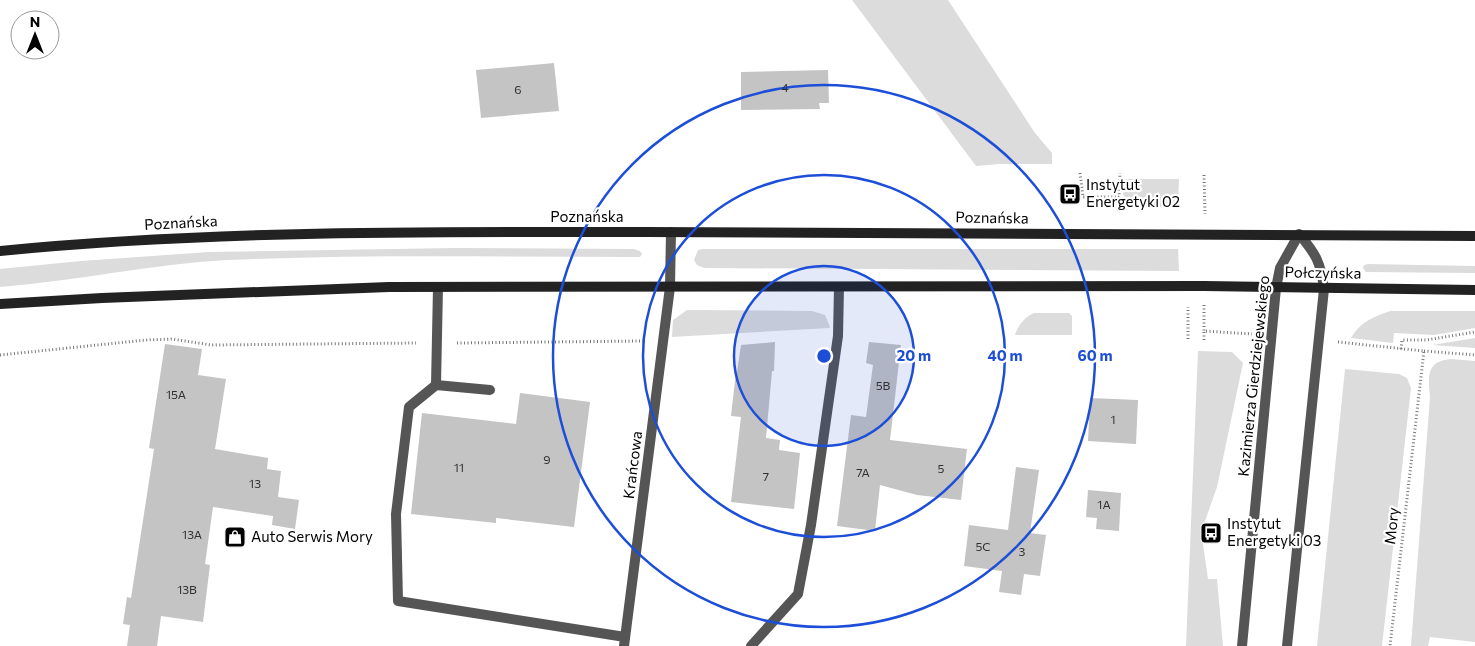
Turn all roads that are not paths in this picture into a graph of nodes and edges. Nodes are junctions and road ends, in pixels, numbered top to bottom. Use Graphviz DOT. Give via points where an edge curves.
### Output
graph roads {
  1 [pos="671,232"];
  2 [pos="1299,234"];
  3 [pos="1475,236"];
  4 [pos="0,251"];
  5 [pos="438,287"];
  6 [pos="670,287"];
  7 [pos="839,287"];
  8 [pos="1276,288"];
  9 [pos="1324,289"];
  10 [pos="1475,290"];
  11 [pos="0,304"];
  12 [pos="436,385"];
  13 [pos="490,390"];
  14 [pos="625,641"];
  15 [pos="751,646"];
  16 [pos="1242,646"];
  17 [pos="1287,646"];
  1 -- 2 [label="main road, Poznańska"];
  1 -- 4 [label="main road, Poznańska" via="353,232 194,237"];
  1 -- 6 [label="street, Krańcowa"];
  2 -- 3 [label="main road"];
  2 -- 8 [label="street, Kazimierza Gierdziejewskiego" via="1280,268"];
  2 -- 9 [label="street" via="1322,269"];
  5 -- 6 [label="main road"];
  5 -- 11 [label="main road"];
  5 -- 12 [label="street"];
  6 -- 7 [label="main road"];
  6 -- 14 [label="street, Krańcowa"];
  7 -- 8 [label="main road, Połczyńska"];
  7 -- 15 [label="street" via="836,345 798,594"];
  8 -- 9 [label="main road, Połczyńska"];
  8 -- 16 [label="street, Kazimierza Gierdziejewskiego"];
  9 -- 10 [label="main road, Połczyńska"];
  9 -- 17 [label="street"];
  12 -- 13 [label="street"];
  12 -- 14 [label="street" via="409,407 396,514 398,601"];
}
